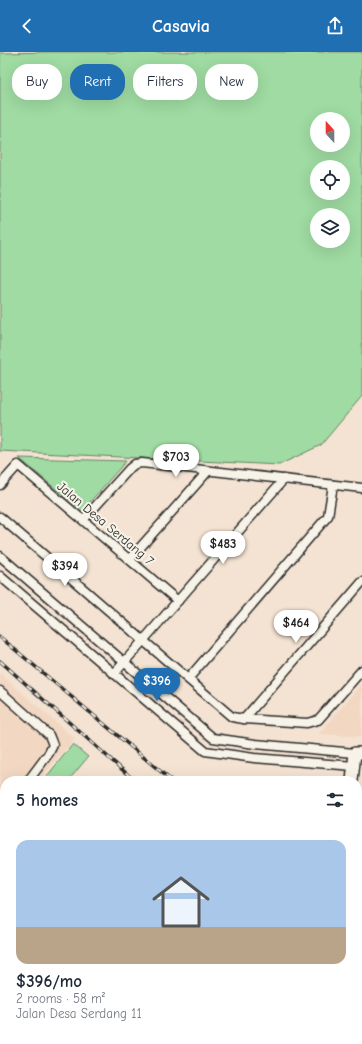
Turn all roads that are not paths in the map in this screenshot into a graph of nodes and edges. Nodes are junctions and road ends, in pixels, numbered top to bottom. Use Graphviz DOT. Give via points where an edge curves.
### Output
graph roads {
  1 [pos="208,471"];
  2 [pos="284,479"];
  3 [pos="0,485"];
  4 [pos="333,485"];
  5 [pos="362,488"];
  6 [pos="0,517"];
  7 [pos="84,519"];
  8 [pos="0,556"];
  9 [pos="130,559"];
  10 [pos="0,576"];
  11 [pos="362,582"];
  12 [pos="178,601"];
  13 [pos="144,639"];
  14 [pos="125,661"];
  15 [pos="362,670"];
  16 [pos="114,674"];
  17 [pos="188,679"];
  18 [pos="0,692"];
  19 [pos="244,719"];
  20 [pos="359,753"];
  21 [pos="358,766"];
  22 [pos="32,776"];
  23 [pos="354,776"];
  1 -- 2 [label="street"];
  1 -- 7 [label="street" via="135,464"];
  1 -- 9 [label="street"];
  2 -- 4 [label="street"];
  2 -- 12 [label="street"];
  3 -- 7 [label="street, Jalan Desa Serdang 7" via="18,465"];
  4 -- 5 [label="street"];
  4 -- 17 [label="street" via="328,516"];
  6 -- 13 [label="street"];
  7 -- 9 [label="street, Jalan Desa Serdang 7"];
  8 -- 14 [label="street"];
  9 -- 12 [label="street, Jalan Desa Serdang 7"];
  10 -- 16 [label="street"];
  11 -- 19 [label="street"];
  12 -- 13 [label="street"];
  13 -- 14 [label="street"];
  13 -- 17 [label="street"];
  14 -- 16 [label="street"];
  14 -- 20 [label="street" via="213,738"];
  15 -- 19 [label="street" via="318,720 307,723"];
  16 -- 21 [label="street" via="206,751 254,758"];
  17 -- 19 [label="street" via="232,717"];
  18 -- 22 [label="street" via="49,735 53,745 50,753"];
  20 -- 21 [label="street"];
  21 -- 23 [label="street"];
}
